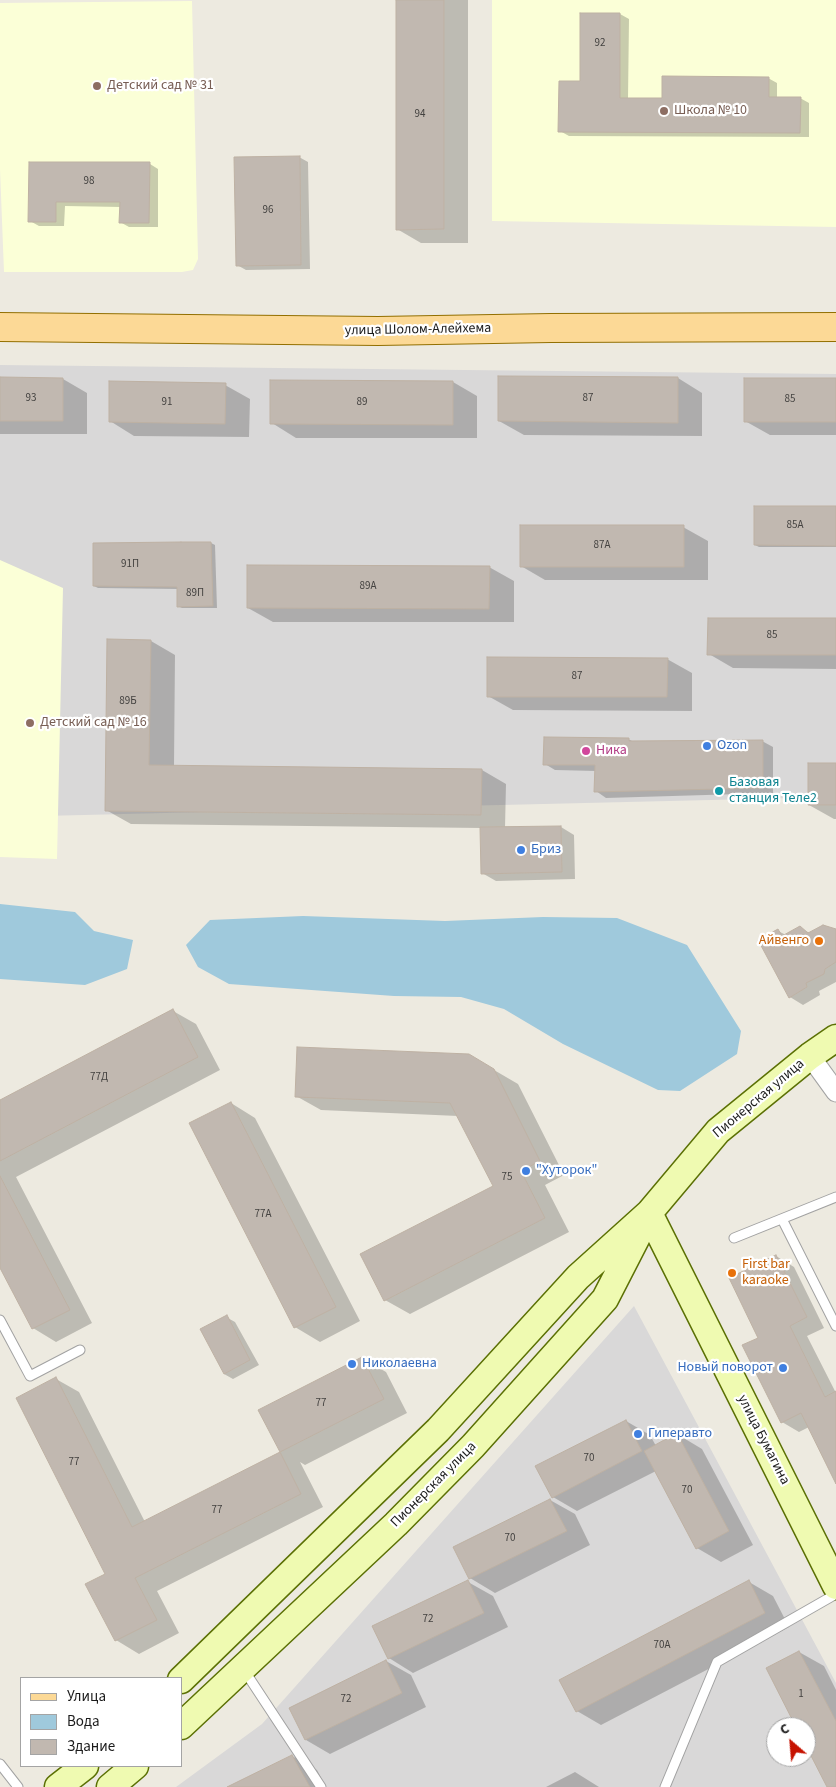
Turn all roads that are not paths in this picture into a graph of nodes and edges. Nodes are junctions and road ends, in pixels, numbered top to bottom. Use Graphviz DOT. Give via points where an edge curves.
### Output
graph roads {
  1 [pos="836,327"];
  2 [pos="0,328"];
  3 [pos="836,1038"];
  4 [pos="810,1056"];
  5 [pos="836,1092"];
  6 [pos="836,1197"];
  7 [pos="649,1213"];
  8 [pos="782,1219"];
  9 [pos="734,1238"];
  10 [pos="0,1320"];
  11 [pos="836,1326"];
  12 [pos="80,1350"];
  13 [pos="836,1586"];
  14 [pos="836,1594"];
  15 [pos="244,1669"];
  16 [pos="182,1679"];
  17 [pos="182,1725"];
  18 [pos="0,1764"];
  19 [pos="84,1767"];
  20 [pos="134,1767"];
  21 [pos="18,1787"];
  22 [pos="58,1787"];
  23 [pos="110,1787"];
  24 [pos="321,1787"];
  25 [pos="665,1787"];
  1 -- 2 [label="main road, улица Шолом-Алейхема" via="378,331"];
  3 -- 4 [label="main road, Пионерская улица"];
  4 -- 5 [label="street"];
  4 -- 7 [label="main road, Пионерская улица" via="718,1131"];
  6 -- 8 [label="lane"];
  7 -- 13 [label="main road, улица Бумагина"];
  7 -- 15 [label="main road, Пионерская улица" via="605,1299 472,1446 396,1524"];
  7 -- 16 [label="main road, Пионерская улица" via="578,1277 417,1450"];
  8 -- 9 [label="lane"];
  8 -- 11 [label="lane"];
  10 -- 12 [label="lane" via="30,1376"];
  14 -- 25 [label="lane" via="716,1662"];
  15 -- 17 [label="main road, Пионерская улица"];
  15 -- 24 [label="lane"];
  18 -- 21 [label="lane"];
  19 -- 22 [label="main road"];
  20 -- 23 [label="main road"];
}
